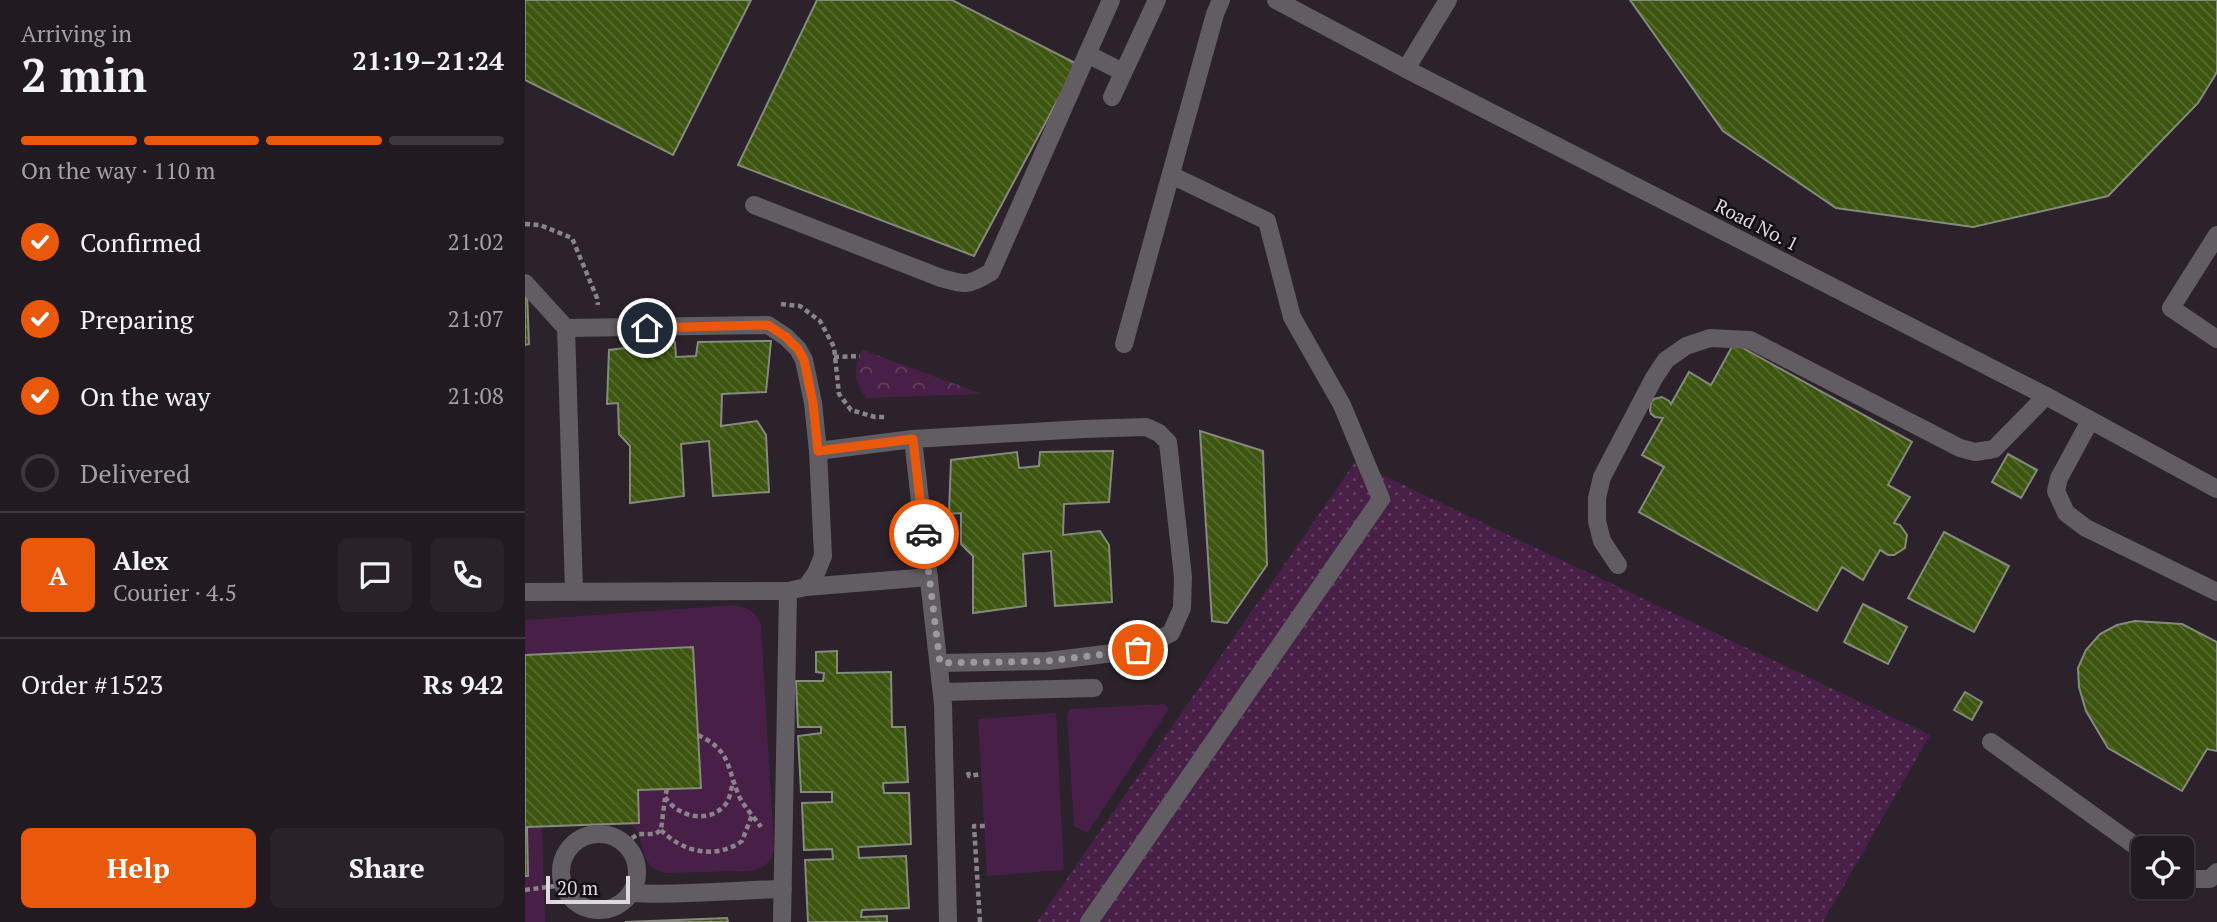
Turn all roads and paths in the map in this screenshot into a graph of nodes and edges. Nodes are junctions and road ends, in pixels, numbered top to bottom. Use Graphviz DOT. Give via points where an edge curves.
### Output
graph roads {
  1 [pos="1111,0"];
  2 [pos="1157,0"];
  3 [pos="1221,0"];
  4 [pos="1276,0"];
  5 [pos="1448,0"];
  6 [pos="1087,54"];
  7 [pos="1406,69"];
  8 [pos="1123,72"];
  9 [pos="1112,97"];
  10 [pos="1171,175"];
  11 [pos="754,205"];
  12 [pos="525,224"];
  13 [pos="2217,235"];
  14 [pos="525,283"];
  15 [pos="775,304"];
  16 [pos="566,328"];
  17 [pos="599,329"];
  18 [pos="2217,339"];
  19 [pos="1124,344"];
  20 [pos="860,356"];
  21 [pos="834,357"];
  22 [pos="2046,396"];
  23 [pos="889,417"];
  24 [pos="2091,421"];
  25 [pos="913,439"];
  26 [pos="818,451"];
  27 [pos="2217,489"];
  28 [pos="1618,565"];
  29 [pos="929,577"];
  30 [pos="797,589"];
  31 [pos="575,591"];
  32 [pos="525,592"];
  33 [pos="2217,592"];
  34 [pos="940,663"];
  35 [pos="1094,688"];
  36 [pos="942,692"];
  37 [pos="698,735"];
  38 [pos="1991,742"];
  39 [pos="733,780"];
  40 [pos="667,789"];
  41 [pos="665,797"];
  42 [pos="752,814"];
  43 [pos="985,825"];
  44 [pos="661,830"];
  45 [pos="625,843"];
  46 [pos="2131,843"];
  47 [pos="784,850"];
  48 [pos="2217,872"];
  49 [pos="2194,879"];
  50 [pos="563,885"];
  51 [pos="783,889"];
  52 [pos="525,890"];
  53 [pos="632,892"];
  54 [pos="576,902"];
  55 [pos="576,922"];
  56 [pos="782,922"];
  57 [pos="949,922"];
  58 [pos="980,922"];
  59 [pos="1089,922"];
  1 -- 6 [label="street"];
  2 -- 8 [label="street"];
  3 -- 10 [label="street"];
  4 -- 7 [label="street, Road No. 1"];
  5 -- 7 [label="street"];
  6 -- 8 [label="street"];
  6 -- 11 [label="street" via="991,272 979,279 965,285 941,278"];
  7 -- 22 [label="street, Road No. 1"];
  8 -- 9 [label="street"];
  10 -- 19 [label="street"];
  10 -- 59 [label="street" via="1267,221 1291,317 1342,405 1381,499"];
  12 -- 17 [label="path" via="572,238 597,298"];
  13 -- 18 [label="street" via="2171,308"];
  14 -- 16 [label="street"];
  15 -- 21 [label="path" via="800,306 820,321 834,347"];
  16 -- 17 [label="street"];
  16 -- 31 [label="street"];
  17 -- 26 [label="street" via="768,325 786,337 804,360"];
  20 -- 21 [label="path"];
  21 -- 23 [label="path" via="839,394 851,410"];
  22 -- 24 [label="street, Road No. 1"];
  22 -- 28 [label="street" via="1994,449 1975,452 1750,340 1710,338 1686,346 1666,360 1654,378 1602,477 1597,521 1602,541"];
  24 -- 27 [label="street, Road No. 1"];
  24 -- 33 [label="street" via="2059,478 2056,491 2066,513"];
  25 -- 26 [label="street"];
  25 -- 29 [label="street"];
  25 -- 34 [label="street" via="1146,427 1168,442 1183,577 1182,608 1171,634 1138,650 1048,661"];
  26 -- 30 [label="street" via="823,556 817,573"];
  29 -- 30 [label="street"];
  29 -- 34 [label="street"];
  30 -- 31 [label="street"];
  30 -- 47 [label="street"];
  31 -- 32 [label="street"];
  34 -- 36 [label="street"];
  35 -- 36 [label="street"];
  36 -- 57 [label="street"];
  37 -- 39 [label="path" via="722,751"];
  38 -- 46 [label="street"];
  39 -- 41 [label="path" via="730,796 712,816 693,817"];
  39 -- 42 [label="path"];
  40 -- 41 [label="path"];
  41 -- 44 [label="path"];
  42 -- 44 [label="path" via="742,841 721,851 687,848"];
  42 -- 47 [label="path"];
  43 -- 58 [label="path" via="974,827"];
  44 -- 45 [label="path" via="638,834"];
  45 -- 50 [label="street" via="602,834 578,840 563,860"];
  45 -- 53 [label="street" via="638,872"];
  47 -- 51 [label="street"];
  48 -- 49 [label="street" via="2210,879"];
  50 -- 52 [label="path"];
  50 -- 54 [label="street"];
  51 -- 53 [label="street" via="661,895"];
  51 -- 56 [label="street"];
  53 -- 54 [label="street" via="612,908 587,908"];
  54 -- 55 [label="street"];
}
